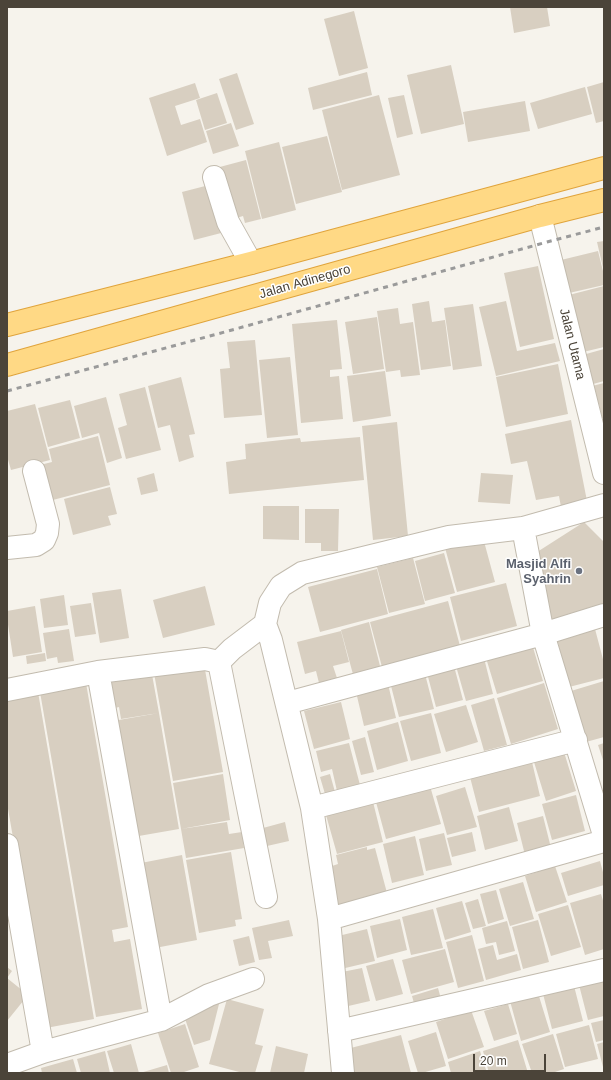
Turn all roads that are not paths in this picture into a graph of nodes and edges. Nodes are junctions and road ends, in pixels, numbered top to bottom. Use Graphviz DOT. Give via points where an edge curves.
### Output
graph roads {
  1 [pos="604,168"];
  2 [pos="214,177"];
  3 [pos="604,200"];
  4 [pos="540,216"];
  5 [pos="250,263"];
  6 [pos="7,325"];
  7 [pos="7,365"];
  8 [pos="34,471"];
  9 [pos="604,472"];
  10 [pos="604,505"];
  11 [pos="524,528"];
  12 [pos="7,548"];
  13 [pos="604,615"];
  14 [pos="265,624"];
  15 [pos="543,634"];
  16 [pos="219,662"];
  17 [pos="98,672"];
  18 [pos="7,690"];
  19 [pos="287,703"];
  20 [pos="576,740"];
  21 [pos="312,808"];
  22 [pos="604,835"];
  23 [pos="604,841"];
  24 [pos="7,845"];
  25 [pos="266,897"];
  26 [pos="329,919"];
  27 [pos="15,940"];
  28 [pos="604,970"];
  29 [pos="253,979"];
  30 [pos="160,1020"];
  31 [pos="340,1031"];
  32 [pos="43,1052"];
  33 [pos="7,1065"];
  34 [pos="342,1073"];
  1 -- 5 [label="highway"];
  2 -- 5 [label="street" via="228,222"];
  3 -- 4 [label="highway, Jalan Adinegoro"];
  4 -- 7 [label="highway, Jalan Adinegoro"];
  4 -- 9 [label="street, Jalan Utama"];
  5 -- 6 [label="highway"];
  8 -- 12 [label="street" via="48,524 47,533 44,540 36,545"];
  10 -- 11 [label="street"];
  11 -- 14 [label="street" via="449,536 302,573 281,586 270,603"];
  11 -- 15 [label="street"];
  13 -- 15 [label="street"];
  14 -- 16 [label="street"];
  14 -- 19 [label="street"];
  15 -- 19 [label="street"];
  15 -- 20 [label="street"];
  16 -- 17 [label="street" via="204,659"];
  16 -- 25 [label="street"];
  17 -- 18 [label="street"];
  17 -- 30 [label="street"];
  19 -- 21 [label="street"];
  20 -- 21 [label="street"];
  20 -- 22 [label="street"];
  21 -- 26 [label="street"];
  23 -- 26 [label="street"];
  24 -- 27 [label="street"];
  26 -- 31 [label="street"];
  27 -- 32 [label="street"];
  28 -- 31 [label="street"];
  29 -- 30 [label="street" via="209,995"];
  30 -- 32 [label="street"];
  31 -- 34 [label="street"];
  32 -- 33 [label="street"];
}
